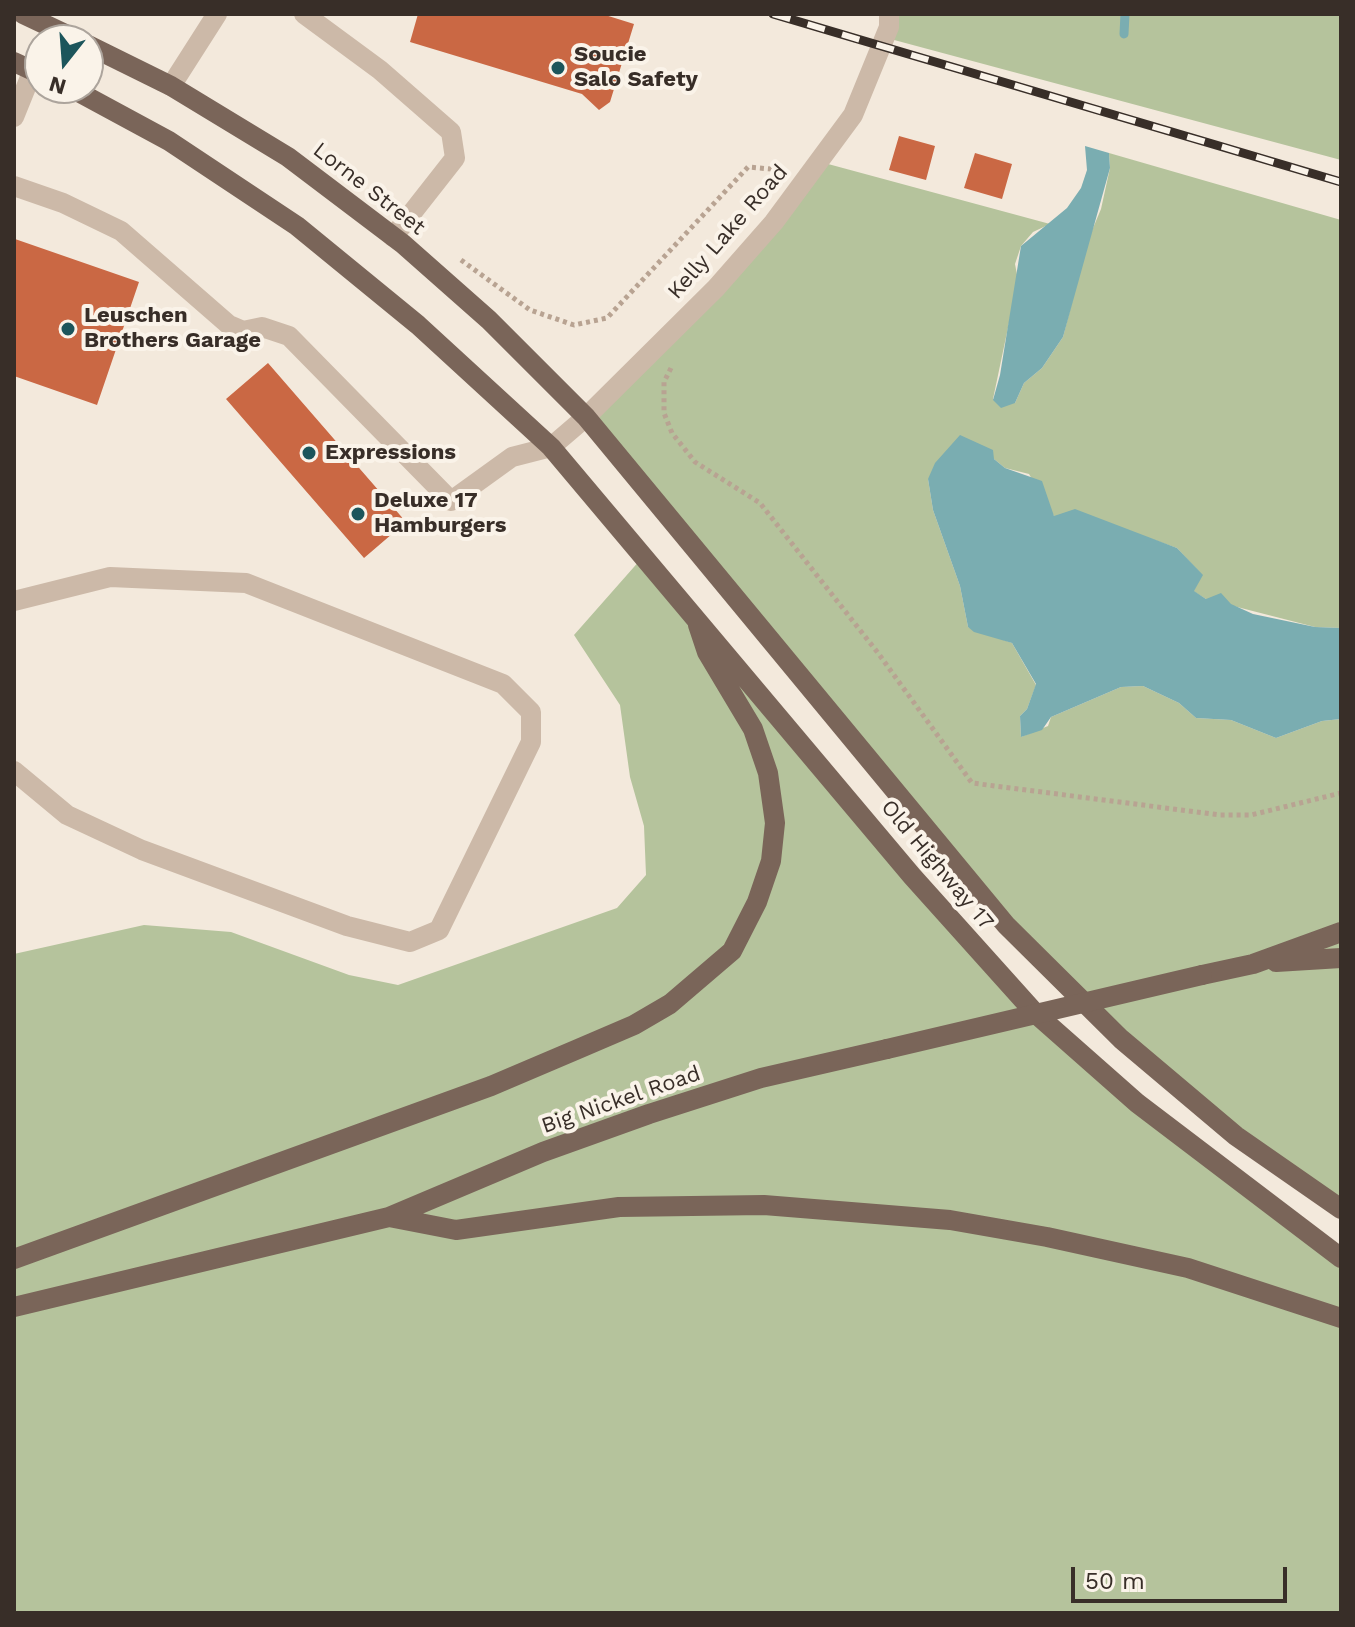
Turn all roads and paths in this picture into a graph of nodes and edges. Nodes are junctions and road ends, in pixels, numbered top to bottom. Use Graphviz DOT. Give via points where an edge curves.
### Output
graph roads {
  1 [pos="23,14"];
  2 [pos="217,14"];
  3 [pos="304,14"];
  4 [pos="889,14"];
  5 [pos="44,24"];
  6 [pos="104,53"];
  7 [pos="24,85"];
  8 [pos="171,86"];
  9 [pos="101,104"];
  10 [pos="14,117"];
  11 [pos="811,173"];
  12 [pos="14,186"];
  13 [pos="393,237"];
  14 [pos="449,250"];
  15 [pos="664,413"];
  16 [pos="586,417"];
  17 [pos="551,447"];
  18 [pos="14,601"];
  19 [pos="696,617"];
  20 [pos="14,771"];
  21 [pos="1341,793"];
  22 [pos="1341,932"];
  23 [pos="1341,958"];
  24 [pos="1253,964"];
  25 [pos="1341,1209"];
  26 [pos="389,1217"];
  27 [pos="1341,1258"];
  28 [pos="14,1259"];
  29 [pos="14,1307"];
  30 [pos="1341,1318"];
  1 -- 5 [label="main road"];
  2 -- 8 [label="street"];
  3 -- 13 [label="street" via="451,132 455,158"];
  4 -- 11 [label="street, Kelly Lake Road" via="889,27 853,115"];
  6 -- 8 [label="main road, Lorne Street"];
  7 -- 10 [label="street"];
  8 -- 13 [label="main road, Lorne Street" via="288,157"];
  9 -- 17 [label="main road" via="169,141 297,226 418,325"];
  11 -- 14 [label="path" via="748,167 607,318 574,325 530,310"];
  11 -- 16 [label="street, Kelly Lake Road" via="716,288"];
  12 -- 17 [label="street" via="121,231 229,325 289,336 451,501 512,457"];
  13 -- 16 [label="main road, Lorne Street" via="489,320"];
  15 -- 21 [label="path" via="695,462 760,503 972,783 1220,815 1251,815"];
  16 -- 17 [label="street, Kelly Lake Road"];
  16 -- 25 [label="main road, Old Highway 17" via="1006,925 1121,1039 1236,1136"];
  17 -- 19 [label="main road, Old Highway 17"];
  18 -- 20 [label="street" via="110,577 246,583 503,684 531,712 531,742 439,930 410,942 347,926 142,850 67,815"];
  19 -- 27 [label="main road, Old Highway 17" via="912,876 1035,1013 1161,1123"];
  19 -- 28 [label="main road" via="707,652 753,729 768,773 775,823 766,875 732,951 670,1004 634,1025 491,1086"];
  22 -- 24 [label="main road"];
  23 -- 24 [label="main road"];
  24 -- 26 [label="main road, Big Nickel Road, bridge" via="761,1078 543,1152"];
  26 -- 29 [label="main road, Big Nickel Road"];
  26 -- 30 [label="main road" via="456,1230 619,1207 764,1205 950,1220 1188,1268"];
}
